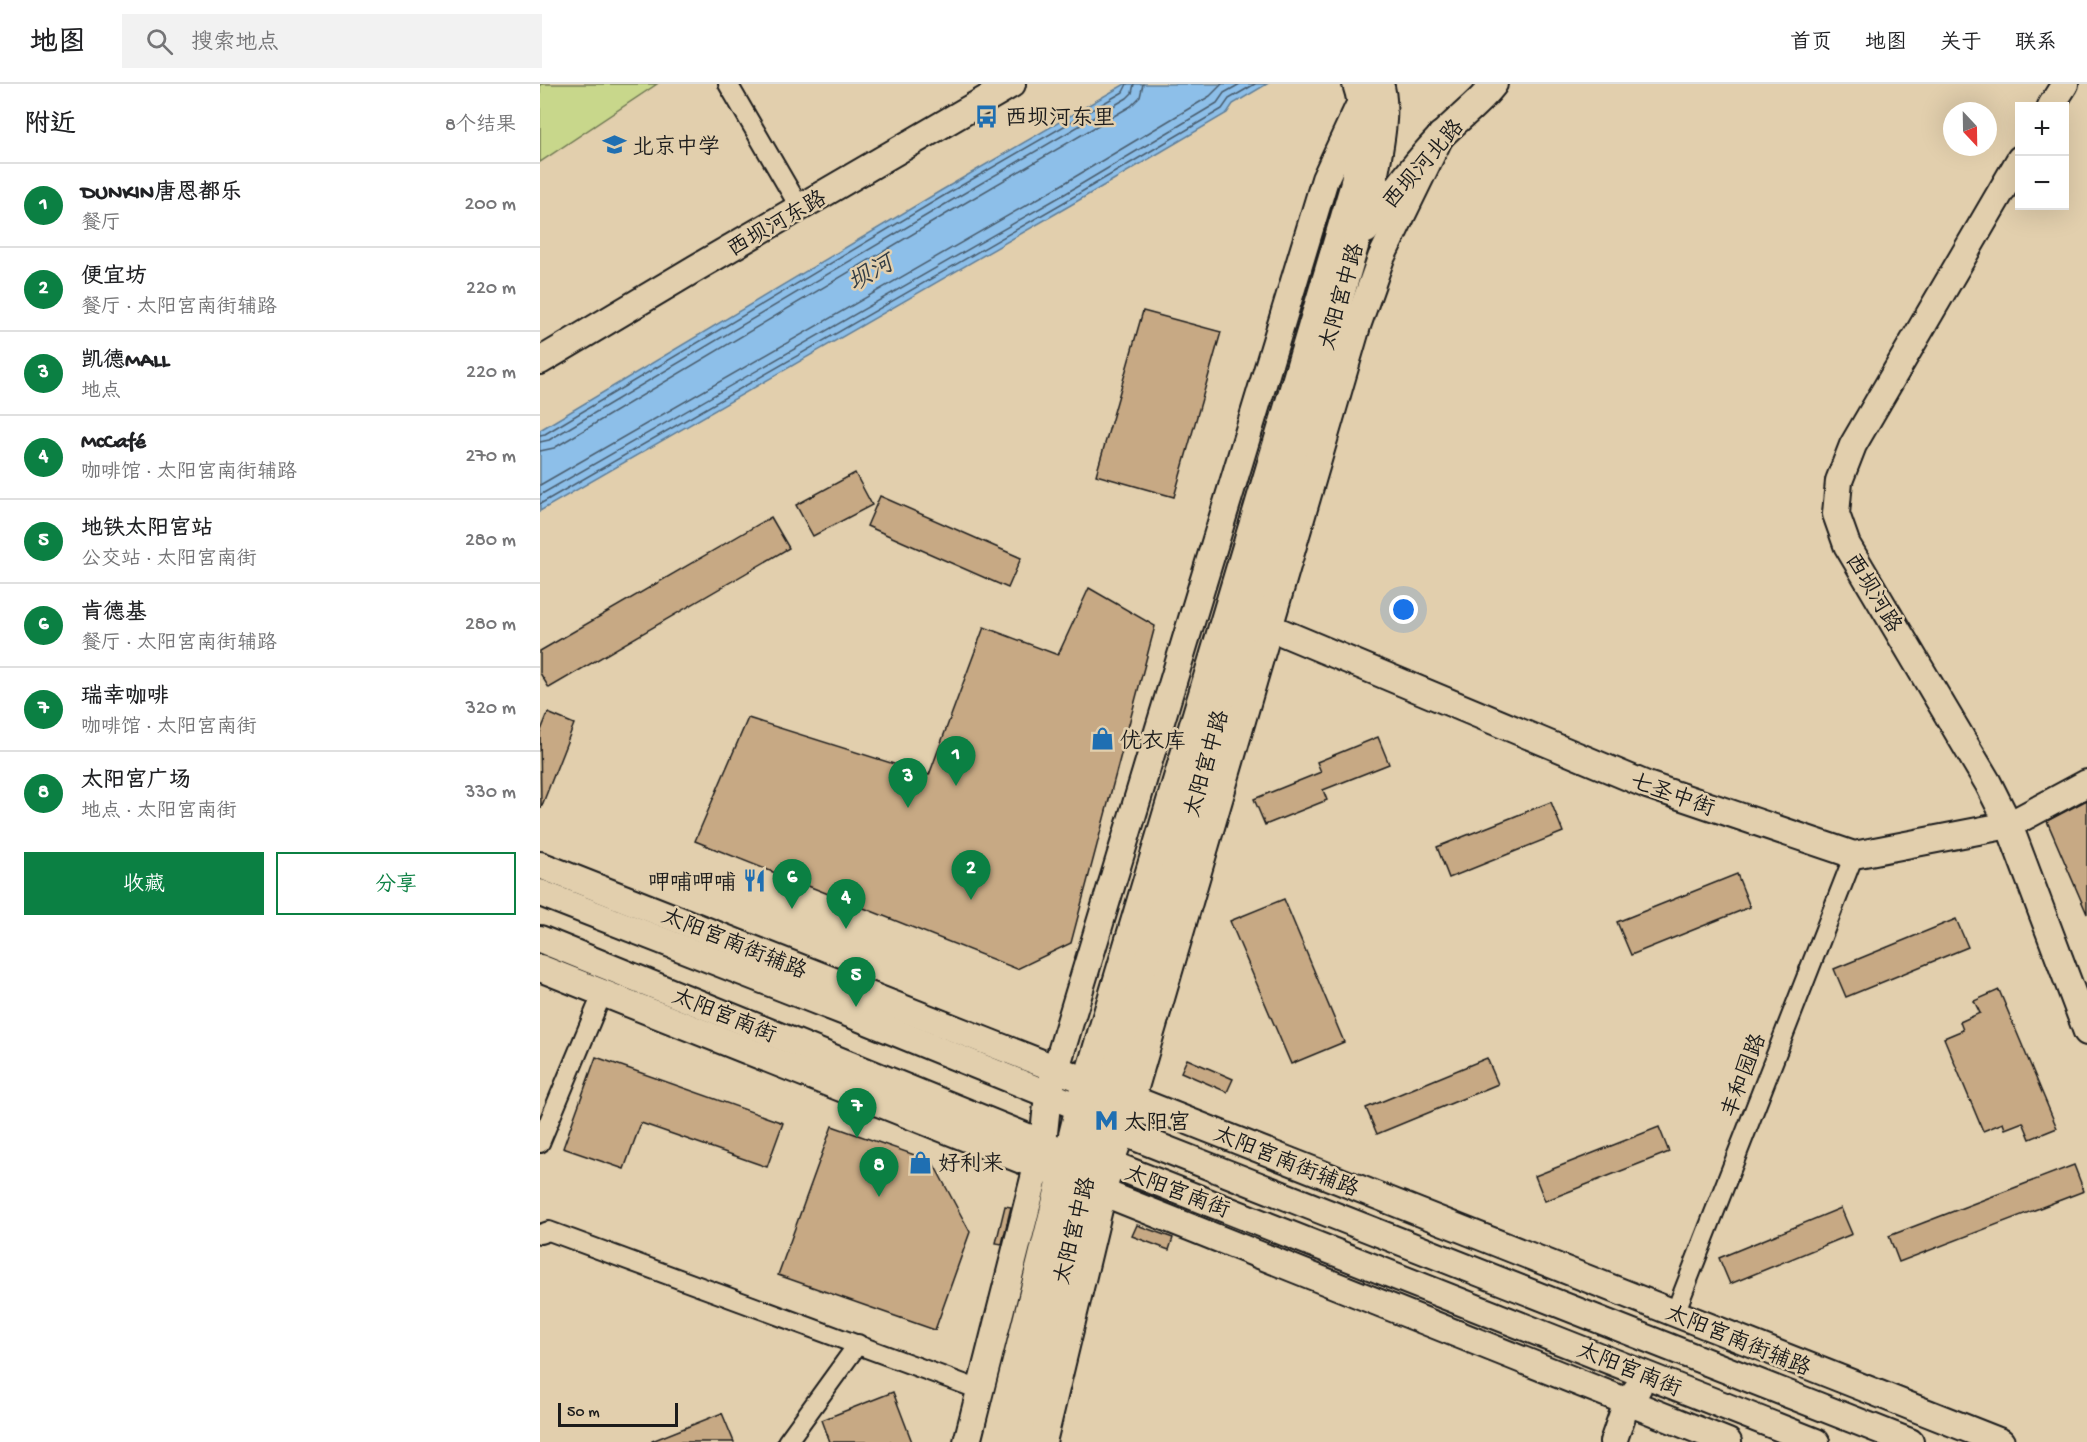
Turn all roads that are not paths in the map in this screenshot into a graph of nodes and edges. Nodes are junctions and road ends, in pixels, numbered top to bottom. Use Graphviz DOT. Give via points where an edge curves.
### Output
graph roads {
  1 [pos="728,84"];
  2 [pos="1012,84"];
  3 [pos="1494,84"];
  4 [pos="2065,84"];
  5 [pos="1366,89"];
  6 [pos="2054,102"];
  7 [pos="1442,135"];
  8 [pos="2015,166"];
  9 [pos="800,208"];
  10 [pos="1355,245"];
  11 [pos="540,361"];
  12 [pos="1209,561"];
  13 [pos="1285,573"];
  14 [pos="1269,627"];
  15 [pos="1218,640"];
  16 [pos="1232,668"];
  17 [pos="2087,783"];
  18 [pos="1138,798"];
  19 [pos="1168,807"];
  20 [pos="2009,825"];
  21 [pos="1854,855"];
  22 [pos="540,865"];
  23 [pos="540,893"];
  24 [pos="540,939"];
  25 [pos="540,968"];
  26 [pos="603,992"];
  27 [pos="2087,1032"];
  28 [pos="1056,1069"];
  29 [pos="1110,1090"];
  30 [pos="1048,1095"];
  31 [pos="1079,1107"];
  32 [pos="1111,1128"];
  33 [pos="540,1143"];
  34 [pos="1040,1155"];
  35 [pos="1086,1171"];
  36 [pos="1458,1228"];
  37 [pos="540,1234"];
  38 [pos="1581,1313"];
  39 [pos="1675,1313"];
  40 [pos="858,1344"];
  41 [pos="1647,1375"];
  42 [pos="980,1390"];
  43 [pos="1627,1402"];
  44 [pos="787,1442"];
  45 [pos="967,1442"];
  46 [pos="996,1442"];
  47 [pos="1021,1442"];
  48 [pos="1043,1442"];
  49 [pos="1613,1442"];
  50 [pos="1728,1442"];
  51 [pos="1816,1442"];
  52 [pos="1910,1442"];
  53 [pos="2001,1442"];
  1 -- 9 [label="street"];
  2 -- 9 [label="street, 西坝河东路"];
  3 -- 7 [label="street, 西坝河北路"];
  4 -- 6 [label="street"];
  5 -- 10 [label="street, 太阳宫中路" via="1382,91 1382,129 1373,184"];
  5 -- 12 [label="street" via="1325,179"];
  5 -- 15 [label="street, 太阳宫中路" via="1353,187"];
  7 -- 10 [label="street, 西坝河北路" via="1410,170"];
  7 -- 13 [label="street, 太阳宫中路" via="1381,258 1357,326"];
  8 -- 20 [label="street, 西坝河路" via="1853,445 1839,481 1836,514 1847,545"];
  9 -- 11 [label="street, 西坝河东路"];
  10 -- 16 [label="street, 太阳宫中路"];
  12 -- 15 [label="street"];
  12 -- 18 [label="street"];
  13 -- 14 [label="street, 太阳宫中路"];
  13 -- 16 [label="street"];
  14 -- 21 [label="street, 七圣中街" via="1647,785"];
  14 -- 29 [label="street, 太阳宫中路"];
  15 -- 19 [label="street, 太阳宫中路"];
  16 -- 29 [label="street, 太阳宫中路"];
  17 -- 20 [label="street, 七圣中街"];
  18 -- 19 [label="street"];
  18 -- 28 [label="street"];
  19 -- 29 [label="street, 太阳宫中路"];
  20 -- 21 [label="street, 七圣中街"];
  20 -- 27 [label="street, 西坝河路"];
  21 -- 39 [label="street, 丰和园路"];
  22 -- 28 [label="street, 太阳宫南街辅路"];
  23 -- 30 [label="street, 太阳宫南街"];
  24 -- 34 [label="street, 太阳宫南街"];
  25 -- 26 [label="street, 太阳宫南街"];
  26 -- 33 [label="street"];
  26 -- 34 [label="street, 太阳宫南街"];
  28 -- 29 [label="street, 太阳宫南街辅路"];
  28 -- 30 [label="street"];
  29 -- 31 [label="street, 太阳宫中路"];
  29 -- 32 [label="street, 太阳宫中路"];
  29 -- 36 [label="street, 太阳宫南街辅路"];
  30 -- 31 [label="street, 太阳宫南街"];
  30 -- 34 [label="street"];
  31 -- 32 [label="street, 太阳宫南街"];
  31 -- 35 [label="street, 太阳宫中路"];
  32 -- 35 [label="street, 太阳宫中路"];
  32 -- 38 [label="street, 太阳宫南街"];
  34 -- 35 [label="street, 太阳宫南街"];
  34 -- 42 [label="street"];
  35 -- 41 [label="street, 太阳宫南街"];
  35 -- 43 [label="street, 太阳宫南街"];
  35 -- 46 [label="street, 太阳宫中路"];
  35 -- 47 [label="street, 太阳宫中路"];
  35 -- 48 [label="street, 太阳宫中路"];
  36 -- 38 [label="street"];
  36 -- 39 [label="street, 太阳宫南街辅路"];
  37 -- 40 [label="street" via="549,1231"];
  38 -- 52 [label="street, 太阳宫南街"];
  39 -- 53 [label="street, 太阳宫南街辅路"];
  40 -- 42 [label="street"];
  40 -- 44 [label="street"];
  41 -- 43 [label="street"];
  41 -- 51 [label="street, 太阳宫南街"];
  42 -- 45 [label="street"];
  43 -- 49 [label="street"];
  43 -- 50 [label="street, 太阳宫南街"];
}
